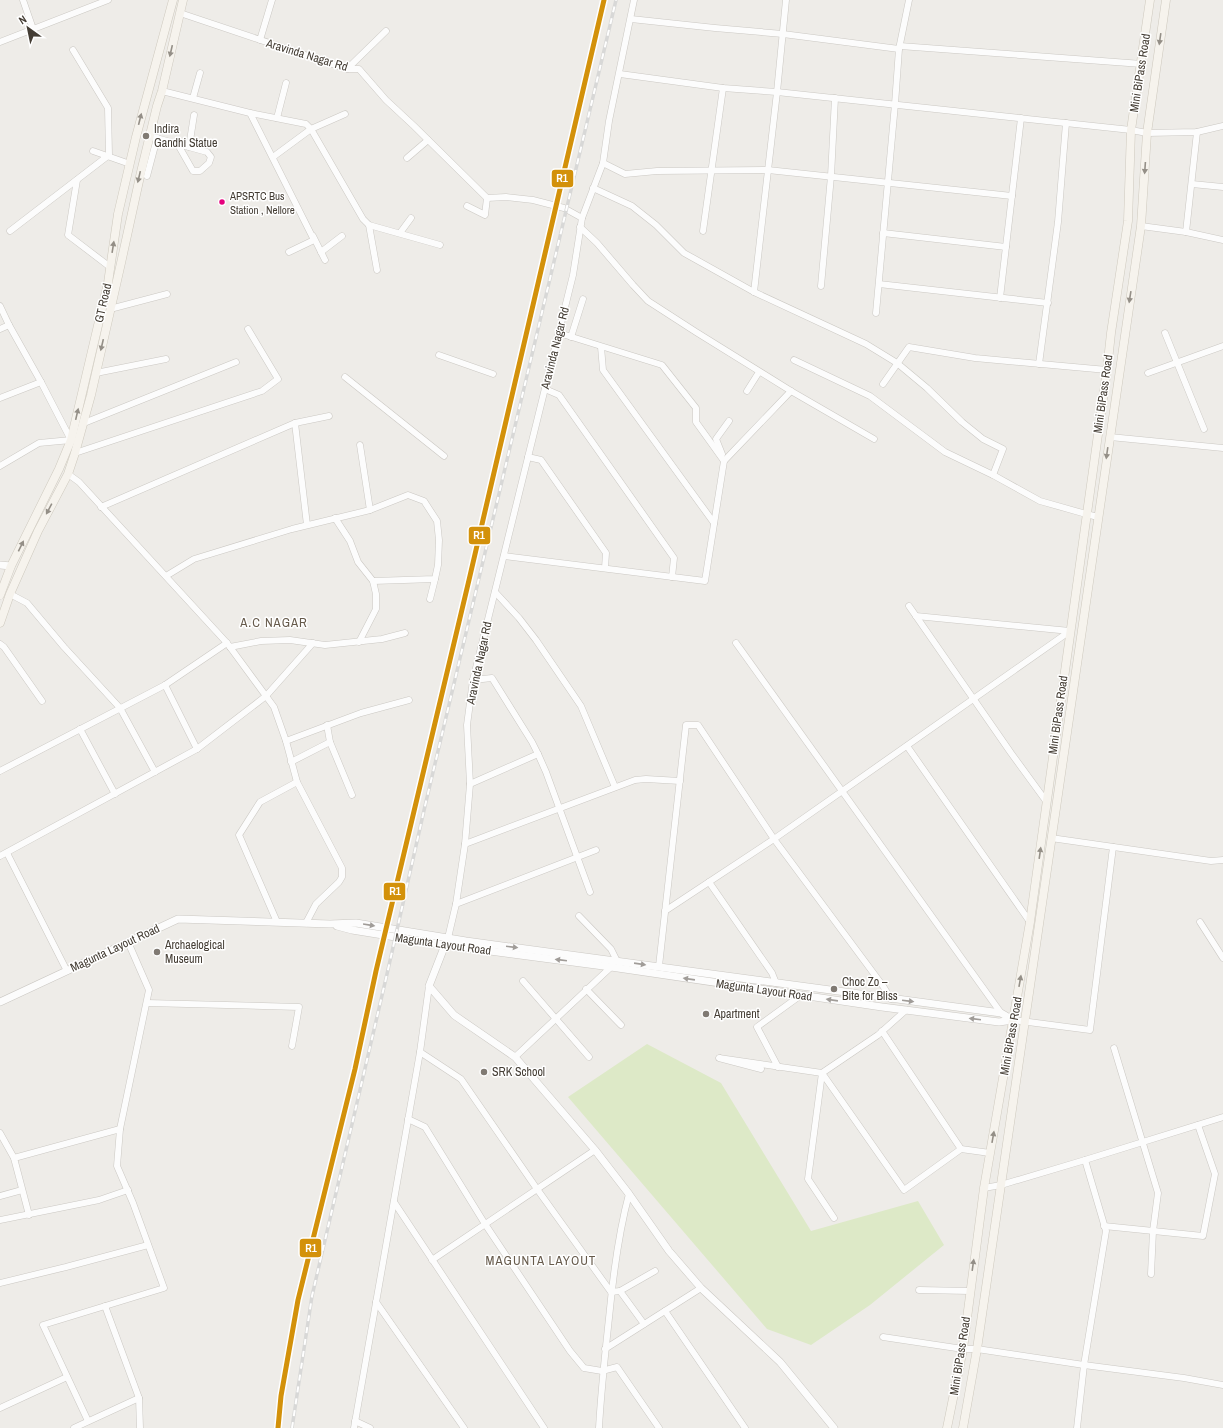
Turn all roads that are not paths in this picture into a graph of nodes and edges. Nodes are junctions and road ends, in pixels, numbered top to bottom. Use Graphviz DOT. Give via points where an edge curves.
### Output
graph roads {
  1 [pos="22,0"];
  2 [pos="108,0"];
  3 [pos="173,0"];
  4 [pos="183,0"];
  5 [pos="272,0"];
  6 [pos="634,0"];
  7 [pos="786,0"];
  8 [pos="909,0"];
  9 [pos="1150,0"];
  10 [pos="1166,0"];
  11 [pos="180,13"];
  12 [pos="631,19"];
  13 [pos="33,29"];
  14 [pos="386,31"];
  15 [pos="783,34"];
  16 [pos="260,40"];
  17 [pos="0,42"];
  18 [pos="899,48"];
  19 [pos="73,50"];
  20 [pos="1142,64"];
  21 [pos="347,69"];
  22 [pos="200,73"];
  23 [pos="620,74"];
  24 [pos="286,83"];
  25 [pos="723,88"];
  26 [pos="162,91"];
  27 [pos="777,92"];
  28 [pos="193,98"];
  29 [pos="835,98"];
  30 [pos="895,104"];
  31 [pos="250,113"];
  32 [pos="345,114"];
  33 [pos="194,115"];
  34 [pos="277,118"];
  35 [pos="1021,118"];
  36 [pos="1066,123"];
  37 [pos="1223,126"];
  38 [pos="311,129"];
  39 [pos="1131,130"];
  40 [pos="1197,132"];
  41 [pos="1147,133"];
  42 [pos="153,137"];
  43 [pos="428,140"];
  44 [pos="177,144"];
  45 [pos="189,147"];
  46 [pos="93,151"];
  47 [pos="109,156"];
  48 [pos="273,157"];
  49 [pos="407,158"];
  50 [pos="603,163"];
  51 [pos="130,164"];
  52 [pos="768,170"];
  53 [pos="712,171"];
  54 [pos="147,176"];
  55 [pos="831,176"];
  56 [pos="77,180"];
  57 [pos="888,182"];
  58 [pos="1192,184"];
  59 [pos="1223,187"];
  60 [pos="593,188"];
  61 [pos="1012,196"];
  62 [pos="487,198"];
  63 [pos="467,206"];
  64 [pos="411,218"];
  65 [pos="582,218"];
  66 [pos="369,225"];
  67 [pos="1141,226"];
  68 [pos="580,227"];
  69 [pos="10,231"];
  70 [pos="703,231"];
  71 [pos="1186,232"];
  72 [pos="883,233"];
  73 [pos="400,234"];
  74 [pos="312,235"];
  75 [pos="342,236"];
  76 [pos="1223,240"];
  77 [pos="440,245"];
  78 [pos="1006,247"];
  79 [pos="289,252"];
  80 [pos="321,252"];
  81 [pos="325,260"];
  82 [pos="110,268"];
  83 [pos="377,270"];
  84 [pos="878,284"];
  85 [pos="821,286"];
  86 [pos="754,292"];
  87 [pos="167,294"];
  88 [pos="1000,298"];
  89 [pos="583,299"];
  90 [pos="1048,303"];
  91 [pos="0,306"];
  92 [pos="110,310"];
  93 [pos="876,313"];
  94 [pos="9,325"];
  95 [pos="0,329"];
  96 [pos="248,329"];
  97 [pos="1165,333"];
  98 [pos="559,334"];
  99 [pos="571,338"];
  100 [pos="1223,346"];
  101 [pos="601,347"];
  102 [pos="439,355"];
  103 [pos="166,360"];
  104 [pos="794,360"];
  105 [pos="236,362"];
  106 [pos="897,363"];
  107 [pos="1178,363"];
  108 [pos="1039,364"];
  109 [pos="1107,370"];
  110 [pos="760,372"];
  111 [pos="1148,373"];
  112 [pos="96,374"];
  113 [pos="493,374"];
  114 [pos="345,377"];
  115 [pos="42,382"];
  116 [pos="883,384"];
  117 [pos="545,389"];
  118 [pos="747,391"];
  119 [pos="790,391"];
  120 [pos="0,398"];
  121 [pos="329,416"];
  122 [pos="729,421"];
  123 [pos="84,422"];
  124 [pos="295,423"];
  125 [pos="1204,430"];
  126 [pos="1110,437"];
  127 [pos="874,439"];
  128 [pos="71,440"];
  129 [pos="360,445"];
  130 [pos="1223,448"];
  131 [pos="75,454"];
  132 [pos="444,456"];
  133 [pos="528,457"];
  134 [pos="724,461"];
  135 [pos="0,466"];
  136 [pos="68,474"];
  137 [pos="993,475"];
  138 [pos="102,507"];
  139 [pos="370,510"];
  140 [pos="1086,514"];
  141 [pos="1098,517"];
  142 [pos="335,518"];
  143 [pos="714,523"];
  144 [pos="307,525"];
  145 [pos="504,556"];
  146 [pos="0,565"];
  147 [pos="11,566"];
  148 [pos="604,568"];
  149 [pos="166,576"];
  150 [pos="672,577"];
  151 [pos="435,579"];
  152 [pos="373,581"];
  153 [pos="495,592"];
  154 [pos="10,594"];
  155 [pos="0,595"];
  156 [pos="430,599"];
  157 [pos="909,606"];
  158 [pos="916,616"];
  159 [pos="0,623"];
  160 [pos="1070,631"];
  161 [pos="1081,632"];
  162 [pos="405,633"];
  163 [pos="359,642"];
  164 [pos="313,643"];
  165 [pos="736,643"];
  166 [pos="0,644"];
  167 [pos="229,645"];
  168 [pos="473,680"];
  169 [pos="165,685"];
  170 [pos="266,696"];
  171 [pos="973,699"];
  172 [pos="409,700"];
  173 [pos="42,701"];
  174 [pos="120,708"];
  175 [pos="327,725"];
  176 [pos="80,728"];
  177 [pos="286,741"];
  178 [pos="330,742"];
  179 [pos="907,746"];
  180 [pos="197,749"];
  181 [pos="538,754"];
  182 [pos="291,762"];
  183 [pos="0,771"];
  184 [pos="155,772"];
  185 [pos="680,781"];
  186 [pos="297,782"];
  187 [pos="470,784"];
  188 [pos="615,787"];
  189 [pos="841,792"];
  190 [pos="116,794"];
  191 [pos="352,795"];
  192 [pos="1046,802"];
  193 [pos="560,809"];
  194 [pos="1051,838"];
  195 [pos="774,839"];
  196 [pos="465,844"];
  197 [pos="1113,847"];
  198 [pos="596,850"];
  199 [pos="7,853"];
  200 [pos="0,856"];
  201 [pos="577,858"];
  202 [pos="1223,860"];
  203 [pos="709,882"];
  204 [pos="590,892"];
  205 [pos="456,904"];
  206 [pos="665,911"];
  207 [pos="579,916"];
  208 [pos="278,922"];
  209 [pos="1030,922"];
  210 [pos="1200,922"];
  211 [pos="306,923"];
  212 [pos="330,924"];
  213 [pos="448,938"];
  214 [pos="128,942"];
  215 [pos="445,945"];
  216 [pos="1223,958"];
  217 [pos="617,961"];
  218 [pos="659,966"];
  219 [pos="611,967"];
  220 [pos="67,970"];
  221 [pos="523,981"];
  222 [pos="776,983"];
  223 [pos="429,986"];
  224 [pos="586,989"];
  225 [pos="801,995"];
  226 [pos="891,999"];
  227 [pos="0,1002"];
  228 [pos="147,1003"];
  229 [pos="906,1010"];
  230 [pos="1001,1013"];
  231 [pos="556,1019"];
  232 [pos="1013,1020"];
  233 [pos="1024,1022"];
  234 [pos="621,1026"];
  235 [pos="882,1031"];
  236 [pos="292,1046"];
  237 [pos="1114,1048"];
  238 [pos="420,1052"];
  239 [pos="514,1057"];
  240 [pos="589,1057"];
  241 [pos="778,1067"];
  242 [pos="761,1069"];
  243 [pos="822,1073"];
  244 [pos="1223,1117"];
  245 [pos="408,1119"];
  246 [pos="1198,1125"];
  247 [pos="120,1129"];
  248 [pos="0,1133"];
  249 [pos="1143,1142"];
  250 [pos="961,1149"];
  251 [pos="595,1150"];
  252 [pos="990,1153"];
  253 [pos="14,1158"];
  254 [pos="1085,1160"];
  255 [pos="1215,1174"];
  256 [pos="1223,1175"];
  257 [pos="1001,1185"];
  258 [pos="984,1188"];
  259 [pos="537,1189"];
  260 [pos="22,1190"];
  261 [pos="128,1190"];
  262 [pos="629,1194"];
  263 [pos="0,1196"];
  264 [pos="394,1202"];
  265 [pos="29,1215"];
  266 [pos="834,1218"];
  267 [pos="0,1220"];
  268 [pos="485,1224"];
  269 [pos="1104,1226"];
  270 [pos="1153,1231"];
  271 [pos="148,1245"];
  272 [pos="432,1260"];
  273 [pos="655,1271"];
  274 [pos="1151,1274"];
  275 [pos="0,1283"];
  276 [pos="701,1288"];
  277 [pos="919,1290"];
  278 [pos="620,1291"];
  279 [pos="970,1291"];
  280 [pos="611,1292"];
  281 [pos="376,1302"];
  282 [pos="105,1306"];
  283 [pos="665,1311"];
  284 [pos="644,1324"];
  285 [pos="884,1337"];
  286 [pos="963,1348"];
  287 [pos="605,1349"];
  288 [pos="977,1349"];
  289 [pos="1084,1365"];
  290 [pos="602,1371"];
  291 [pos="67,1377"];
  292 [pos="1223,1385"];
  293 [pos="139,1398"];
  294 [pos="0,1408"];
  295 [pos="88,1421"];
  296 [pos="355,1421"];
  297 [pos="74,1428"];
  298 [pos="140,1428"];
  299 [pos="354,1428"];
  300 [pos="370,1428"];
  301 [pos="464,1428"];
  302 [pos="544,1428"];
  303 [pos="599,1428"];
  304 [pos="659,1428"];
  305 [pos="745,1428"];
  306 [pos="834,1428"];
  307 [pos="947,1428"];
  308 [pos="963,1428"];
  309 [pos="1077,1428"];
  1 -- 13 [label="street"];
  2 -- 13 [label="street"];
  51 -- 3 [label="main road, GT Road, one-way"];
  4 -- 11 [label="main road"];
  5 -- 16 [label="street"];
  6 -- 12 [label="street, Aravinda Nagar Rd"];
  7 -- 15 [label="street"];
  8 -- 18 [label="street"];
  9 -- 20 [label="main road, Mini BiPass Road"];
  10 -- 41 [label="main road, one-way"];
  11 -- 16 [label="street, Aravinda Nagar Rd"];
  11 -- 26 [label="main road, one-way"];
  12 -- 15 [label="street"];
  12 -- 23 [label="street, Aravinda Nagar Rd"];
  13 -- 17 [label="street"];
  14 -- 21 [label="street"];
  15 -- 18 [label="street"];
  15 -- 27 [label="street"];
  16 -- 21 [label="street, Aravinda Nagar Rd"];
  18 -- 20 [label="street"];
  18 -- 30 [label="street"];
  19 -- 47 [label="street" via="108,108"];
  20 -- 39 [label="main road, Mini BiPass Road"];
  21 -- 43 [label="street, Aravinda Nagar Rd" via="359,69 386,100"];
  22 -- 28 [label="street"];
  23 -- 25 [label="street"];
  23 -- 50 [label="street, Aravinda Nagar Rd"];
  24 -- 34 [label="street"];
  25 -- 27 [label="street"];
  25 -- 53 [label="street"];
  26 -- 28 [label="street"];
  26 -- 42 [label="main road" via="157,106"];
  27 -- 29 [label="street"];
  27 -- 52 [label="street"];
  28 -- 31 [label="street"];
  29 -- 30 [label="street"];
  29 -- 55 [label="street"];
  30 -- 35 [label="street"];
  30 -- 57 [label="street"];
  31 -- 34 [label="street"];
  31 -- 48 [label="street"];
  32 -- 38 [label="street"];
  33 -- 45 [label="street"];
  34 -- 38 [label="street" via="306,124"];
  35 -- 36 [label="street"];
  35 -- 61 [label="street"];
  36 -- 39 [label="street"];
  36 -- 90 [label="street"];
  37 -- 40 [label="street"];
  38 -- 48 [label="street"];
  38 -- 66 [label="street" via="363,219"];
  39 -- 41 [label="street"];
  39 -- 109 [label="main road, Mini BiPass Road" via="1128,221"];
  40 -- 41 [label="street"];
  40 -- 58 [label="street"];
  41 -- 67 [label="main road, one-way"];
  42 -- 44 [label="street"];
  42 -- 54 [label="street"];
  42 -- 92 [label="main road, one-way"];
  43 -- 49 [label="street"];
  43 -- 62 [label="street, Aravinda Nagar Rd"];
  44 -- 45 [label="street"];
  44 -- 45 [label="street" via="193,171 200,171 211,157 207,152"];
  46 -- 47 [label="street"];
  47 -- 51 [label="street"];
  47 -- 56 [label="street"];
  48 -- 74 [label="street"];
  50 -- 53 [label="street" via="625,174 657,170"];
  50 -- 60 [label="street, Aravinda Nagar Rd"];
  82 -- 51 [label="main road, GT Road, one-way" via="118,214"];
  52 -- 53 [label="street"];
  52 -- 55 [label="street"];
  52 -- 86 [label="street"];
  53 -- 70 [label="street"];
  55 -- 57 [label="street"];
  55 -- 85 [label="street"];
  56 -- 69 [label="street"];
  56 -- 82 [label="street" via="68,235"];
  57 -- 61 [label="street"];
  57 -- 72 [label="street"];
  58 -- 59 [label="street"];
  58 -- 71 [label="street"];
  60 -- 65 [label="street, Aravinda Nagar Rd"];
  60 -- 86 [label="street" via="632,206 684,253"];
  61 -- 78 [label="street"];
  62 -- 63 [label="street" via="485,215"];
  62 -- 65 [label="street" via="533,200 564,208"];
  64 -- 73 [label="street"];
  65 -- 68 [label="street, Aravinda Nagar Rd"];
  66 -- 73 [label="street"];
  66 -- 83 [label="street"];
  67 -- 71 [label="street"];
  67 -- 126 [label="main road, one-way"];
  68 -- 98 [label="street, Aravinda Nagar Rd" via="573,275"];
  68 -- 110 [label="street" via="648,301"];
  71 -- 76 [label="street"];
  72 -- 78 [label="street"];
  72 -- 84 [label="street"];
  73 -- 77 [label="street"];
  74 -- 79 [label="street" via="314,240"];
  74 -- 80 [label="street"];
  75 -- 80 [label="street"];
  78 -- 88 [label="street"];
  80 -- 81 [label="street"];
  128 -- 82 [label="main road, GT Road, one-way"];
  84 -- 88 [label="street"];
  84 -- 93 [label="street"];
  86 -- 106 [label="street" via="866,344"];
  87 -- 92 [label="street"];
  88 -- 90 [label="street"];
  89 -- 99 [label="street"];
  90 -- 108 [label="street"];
  91 -- 94 [label="street"];
  92 -- 112 [label="main road, one-way"];
  94 -- 95 [label="street"];
  94 -- 115 [label="street"];
  96 -- 131 [label="street" via="278,379 262,391"];
  97 -- 107 [label="street"];
  98 -- 99 [label="street"];
  98 -- 117 [label="street, Aravinda Nagar Rd"];
  99 -- 101 [label="street"];
  100 -- 107 [label="street"];
  101 -- 134 [label="street" via="662,365 696,408 696,422"];
  101 -- 143 [label="street" via="603,370"];
  102 -- 113 [label="street"];
  103 -- 112 [label="street"];
  104 -- 137 [label="street" via="870,396 945,452"];
  105 -- 123 [label="street"];
  106 -- 108 [label="street" via="909,347 975,358"];
  106 -- 116 [label="street"];
  106 -- 137 [label="street" via="962,422 983,439 1003,449"];
  107 -- 111 [label="street"];
  107 -- 125 [label="street"];
  108 -- 109 [label="street"];
  109 -- 140 [label="main road, Mini BiPass Road"];
  110 -- 118 [label="street"];
  110 -- 119 [label="street"];
  112 -- 123 [label="main road"];
  114 -- 132 [label="street"];
  115 -- 120 [label="street"];
  115 -- 128 [label="street"];
  117 -- 133 [label="street, Aravinda Nagar Rd"];
  117 -- 150 [label="street" via="559,395 674,558"];
  119 -- 127 [label="street"];
  119 -- 134 [label="street"];
  121 -- 124 [label="street"];
  122 -- 134 [label="street" via="716,439"];
  123 -- 131 [label="main road"];
  124 -- 138 [label="street"];
  124 -- 144 [label="street"];
  126 -- 130 [label="street"];
  126 -- 141 [label="main road, one-way"];
  128 -- 135 [label="street" via="39,443"];
  147 -- 128 [label="main road, GT Road, one-way"];
  129 -- 139 [label="street"];
  131 -- 136 [label="main road"];
  133 -- 145 [label="street, Aravinda Nagar Rd"];
  133 -- 148 [label="street" via="541,460 606,553"];
  134 -- 143 [label="street"];
  136 -- 138 [label="street"];
  136 -- 154 [label="main road, one-way" via="38,531"];
  137 -- 140 [label="street" via="1040,500"];
  138 -- 149 [label="street"];
  139 -- 142 [label="street"];
  139 -- 151 [label="street" via="408,495 424,501 437,521 439,540"];
  140 -- 141 [label="street"];
  140 -- 160 [label="main road, Mini BiPass Road"];
  141 -- 161 [label="main road"];
  142 -- 144 [label="street"];
  142 -- 152 [label="street" via="350,541 358,562"];
  143 -- 150 [label="street" via="705,581"];
  144 -- 149 [label="street" via="194,559"];
  145 -- 148 [label="street"];
  145 -- 153 [label="street, Aravinda Nagar Rd"];
  146 -- 147 [label="street"];
  147 -- 155 [label="main road, GT Road"];
  148 -- 150 [label="street"];
  149 -- 167 [label="street"];
  151 -- 152 [label="street"];
  151 -- 156 [label="street"];
  152 -- 163 [label="street" via="376,609"];
  153 -- 168 [label="street, Aravinda Nagar Rd"];
  153 -- 188 [label="street" via="536,640 581,706"];
  154 -- 159 [label="main road"];
  154 -- 174 [label="street" via="27,603"];
  157 -- 158 [label="street"];
  158 -- 160 [label="street"];
  158 -- 171 [label="street"];
  160 -- 161 [label="street"];
  160 -- 171 [label="street"];
  160 -- 192 [label="main road, Mini BiPass Road"];
  161 -- 194 [label="main road"];
  162 -- 163 [label="street"];
  163 -- 164 [label="street" via="325,645"];
  164 -- 167 [label="street" via="290,640"];
  164 -- 170 [label="street"];
  165 -- 189 [label="street"];
  166 -- 173 [label="street"];
  167 -- 169 [label="street"];
  167 -- 170 [label="street"];
  168 -- 181 [label="street" via="492,678"];
  168 -- 187 [label="street, Aravinda Nagar Rd" via="467,725"];
  169 -- 174 [label="street"];
  169 -- 180 [label="street"];
  170 -- 177 [label="street" via="274,707"];
  170 -- 180 [label="street"];
  171 -- 179 [label="street"];
  171 -- 192 [label="street"];
  172 -- 175 [label="street"];
  174 -- 176 [label="street"];
  174 -- 184 [label="street"];
  175 -- 177 [label="street"];
  175 -- 178 [label="street"];
  176 -- 183 [label="street"];
  176 -- 190 [label="street"];
  177 -- 182 [label="street"];
  178 -- 182 [label="street"];
  178 -- 191 [label="street"];
  179 -- 189 [label="street"];
  179 -- 209 [label="street"];
  180 -- 184 [label="street"];
  181 -- 187 [label="street"];
  181 -- 193 [label="street"];
  182 -- 186 [label="street"];
  184 -- 190 [label="street"];
  185 -- 188 [label="street" via="635,780"];
  185 -- 195 [label="street" via="686,725 698,725"];
  185 -- 206 [label="street"];
  186 -- 208 [label="street" via="260,802 239,835"];
  186 -- 211 [label="street" via="340,863 342,874 339,882 316,904"];
  187 -- 196 [label="street, Aravinda Nagar Rd"];
  188 -- 193 [label="street"];
  189 -- 195 [label="street"];
  189 -- 230 [label="street"];
  190 -- 199 [label="street"];
  209 -- 192 [label="main road, Mini BiPass Road, one-way"];
  193 -- 196 [label="street"];
  193 -- 201 [label="street"];
  194 -- 197 [label="street"];
  194 -- 233 [label="main road"];
  195 -- 203 [label="street"];
  195 -- 226 [label="street"];
  196 -- 205 [label="street, Aravinda Nagar Rd"];
  197 -- 202 [label="street" via="1211,861"];
  197 -- 233 [label="street" via="1090,1030"];
  198 -- 201 [label="street"];
  199 -- 200 [label="street"];
  199 -- 220 [label="street"];
  201 -- 204 [label="street"];
  201 -- 205 [label="street"];
  203 -- 206 [label="street"];
  203 -- 222 [label="street" via="772,973"];
  205 -- 213 [label="street, Aravinda Nagar Rd"];
  206 -- 218 [label="street"];
  207 -- 217 [label="street" via="611,949"];
  208 -- 211 [label="street, Magunta Layout Road"];
  208 -- 214 [label="street, Magunta Layout Road" via="178,919"];
  232 -- 209 [label="main road, Mini BiPass Road, one-way"];
  210 -- 216 [label="street"];
  211 -- 212 [label="street, Magunta Layout Road"];
  212 -- 213 [label="street, Magunta Layout Road, one-way" via="356,923"];
  212 -- 215 [label="street, Magunta Layout Road"];
  213 -- 217 [label="street, Magunta Layout Road, one-way"];
  214 -- 220 [label="street, Magunta Layout Road"];
  214 -- 228 [label="street" via="150,990"];
  219 -- 215 [label="street, Magunta Layout Road, one-way"];
  215 -- 223 [label="street"];
  217 -- 218 [label="street, Magunta Layout Road, one-way"];
  218 -- 222 [label="street, Magunta Layout Road"];
  219 -- 224 [label="street"];
  225 -- 219 [label="street, Magunta Layout Road, one-way"];
  220 -- 227 [label="street, Magunta Layout Road"];
  221 -- 231 [label="street"];
  222 -- 226 [label="street, Magunta Layout Road"];
  223 -- 238 [label="street"];
  223 -- 239 [label="street" via="454,1015"];
  224 -- 231 [label="street"];
  224 -- 234 [label="street"];
  229 -- 225 [label="street, Magunta Layout Road, one-way"];
  225 -- 241 [label="street" via="757,1027"];
  226 -- 230 [label="street, Magunta Layout Road, one-way"];
  228 -- 236 [label="street" via="299,1007"];
  228 -- 247 [label="street"];
  232 -- 229 [label="street, Magunta Layout Road, one-way" via="999,1022"];
  229 -- 235 [label="street"];
  230 -- 232 [label="street, Magunta Layout Road"];
  231 -- 239 [label="street"];
  231 -- 240 [label="street"];
  232 -- 233 [label="street"];
  252 -- 232 [label="main road, Mini BiPass Road, one-way"];
  233 -- 257 [label="main road"];
  235 -- 243 [label="street"];
  235 -- 250 [label="street"];
  237 -- 249 [label="street"];
  238 -- 245 [label="street"];
  238 -- 259 [label="street" via="461,1079"];
  239 -- 251 [label="street"];
  241 -- 242 [label="street" via="719,1058"];
  241 -- 243 [label="street"];
  243 -- 250 [label="street" via="904,1190"];
  243 -- 266 [label="street" via="808,1179"];
  244 -- 246 [label="street"];
  245 -- 264 [label="street"];
  245 -- 268 [label="street" via="425,1127"];
  246 -- 249 [label="street"];
  246 -- 255 [label="street"];
  247 -- 253 [label="street"];
  247 -- 261 [label="street" via="117,1166"];
  248 -- 253 [label="street"];
  249 -- 254 [label="street"];
  249 -- 270 [label="street" via="1158,1193"];
  250 -- 252 [label="street"];
  251 -- 259 [label="street"];
  251 -- 262 [label="street"];
  252 -- 258 [label="main road, Mini BiPass Road"];
  253 -- 260 [label="street"];
  254 -- 257 [label="street"];
  254 -- 269 [label="street"];
  255 -- 256 [label="street"];
  255 -- 270 [label="street" via="1203,1236"];
  257 -- 258 [label="street"];
  257 -- 288 [label="main road"];
  279 -- 258 [label="main road, Mini BiPass Road, one-way"];
  259 -- 268 [label="street"];
  259 -- 280 [label="street"];
  260 -- 263 [label="street"];
  260 -- 265 [label="street"];
  261 -- 265 [label="street" via="99,1200"];
  261 -- 271 [label="street"];
  262 -- 276 [label="street" via="669,1251"];
  262 -- 280 [label="street" via="621,1223"];
  264 -- 272 [label="street"];
  264 -- 281 [label="street"];
  265 -- 267 [label="street"];
  268 -- 272 [label="street"];
  268 -- 290 [label="street" via="570,1351 584,1368"];
  269 -- 270 [label="street"];
  269 -- 289 [label="street" via="1106,1231"];
  270 -- 274 [label="street"];
  271 -- 275 [label="street"];
  271 -- 282 [label="street" via="164,1288"];
  272 -- 302 [label="street"];
  273 -- 278 [label="street"];
  276 -- 283 [label="street"];
  276 -- 306 [label="street" via="780,1362"];
  277 -- 279 [label="street"];
  278 -- 280 [label="street"];
  278 -- 284 [label="street"];
  279 -- 286 [label="main road, Mini BiPass Road"];
  280 -- 287 [label="street"];
  281 -- 296 [label="street"];
  281 -- 301 [label="street"];
  282 -- 291 [label="street" via="44,1325"];
  282 -- 293 [label="street"];
  283 -- 284 [label="street"];
  283 -- 305 [label="street"];
  284 -- 287 [label="street"];
  285 -- 286 [label="street"];
  286 -- 288 [label="street"];
  286 -- 307 [label="main road, Mini BiPass Road"];
  287 -- 290 [label="street"];
  288 -- 289 [label="street"];
  288 -- 308 [label="main road"];
  289 -- 292 [label="street"];
  289 -- 309 [label="street"];
  290 -- 303 [label="street"];
  290 -- 304 [label="street" via="617,1367"];
  291 -- 294 [label="street"];
  291 -- 295 [label="street"];
  293 -- 295 [label="street"];
  293 -- 298 [label="street"];
  295 -- 297 [label="street"];
  296 -- 299 [label="street"];
  296 -- 300 [label="street"];
}
